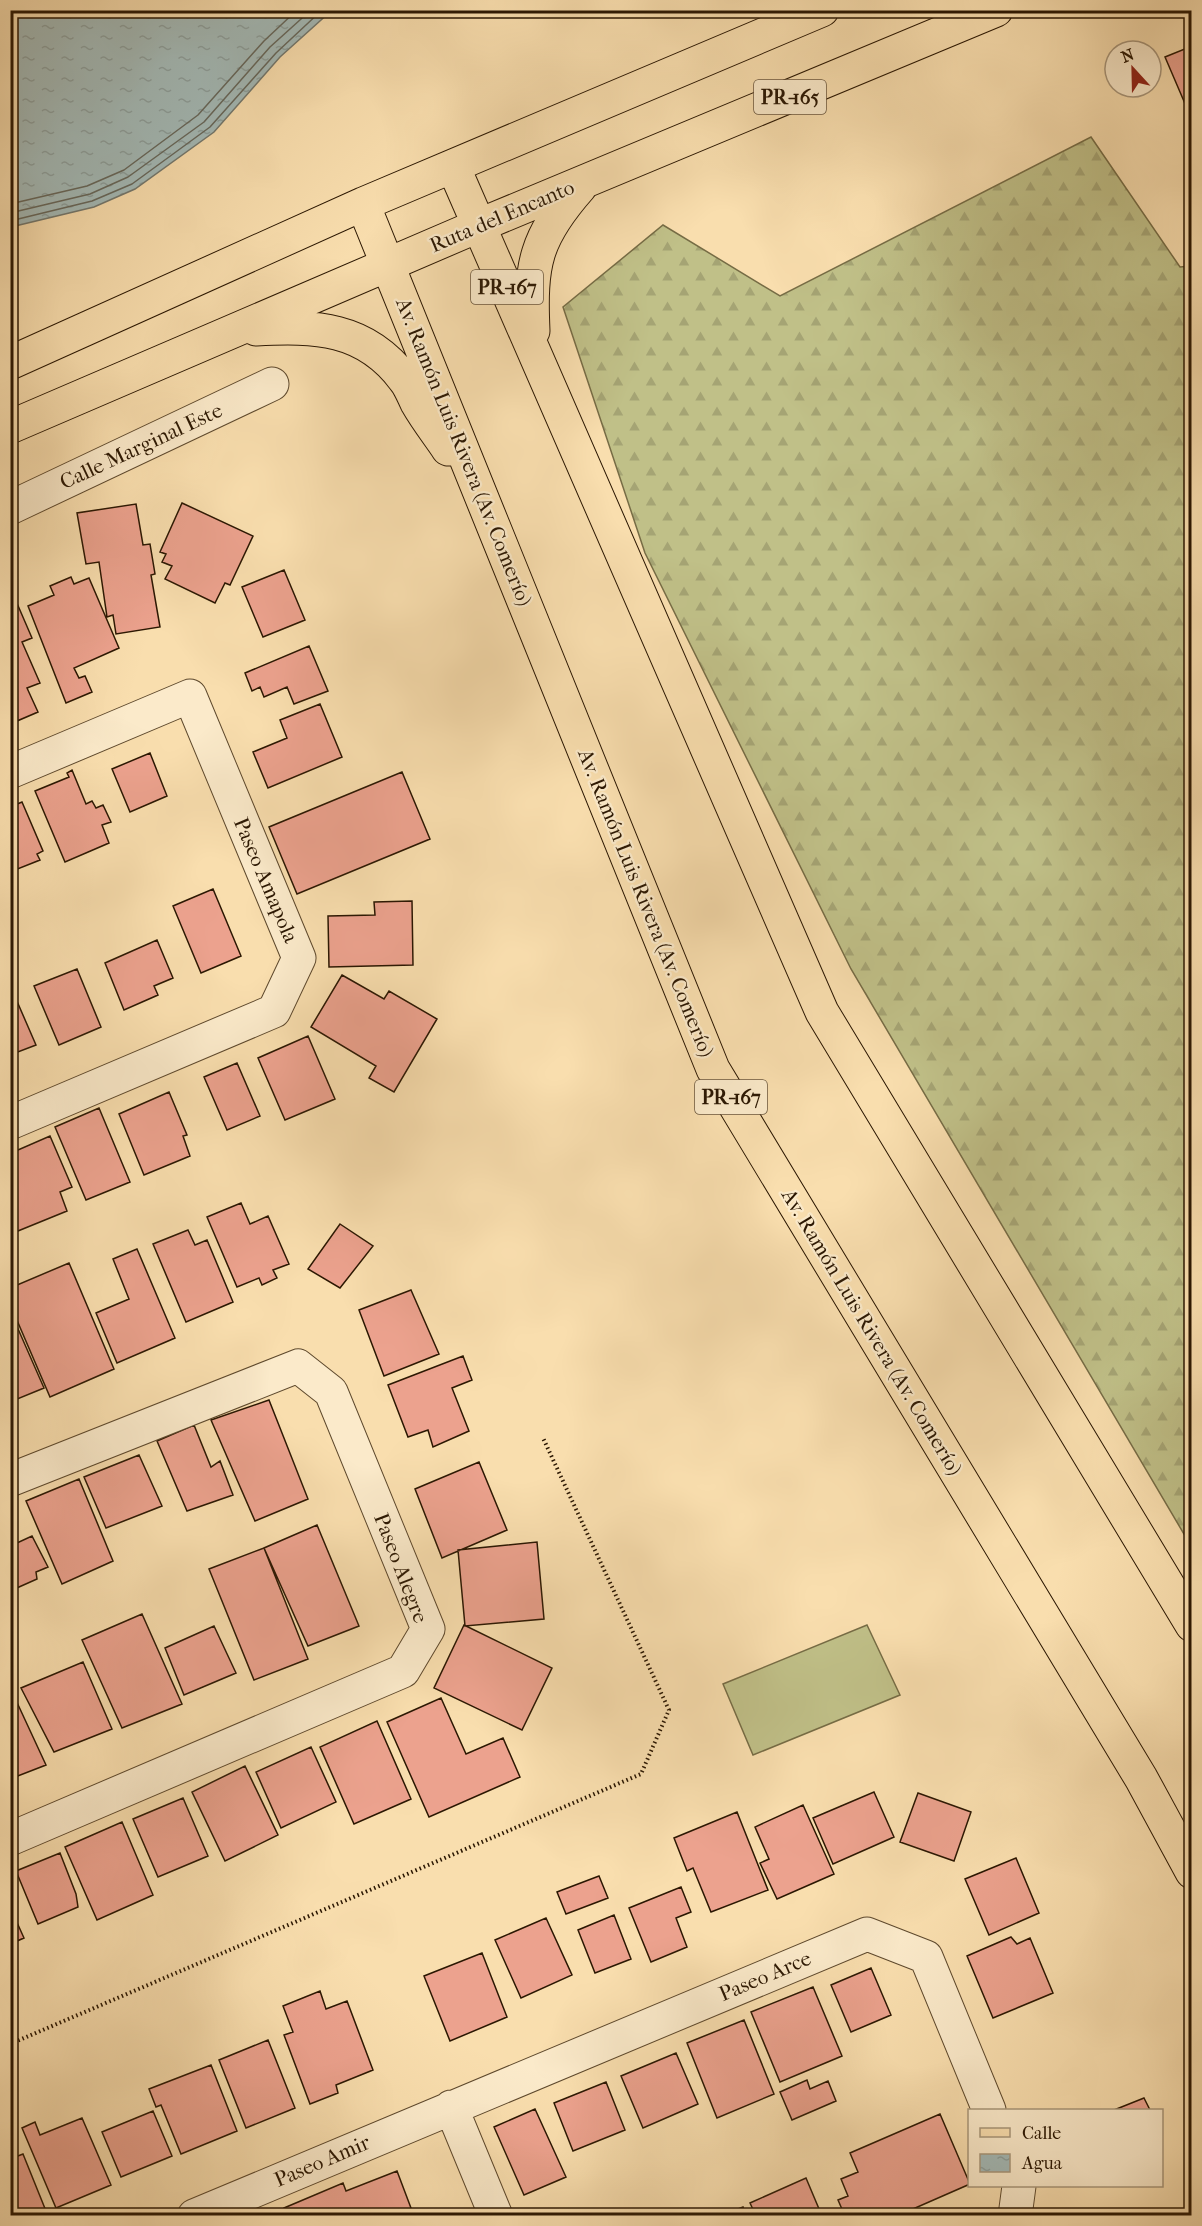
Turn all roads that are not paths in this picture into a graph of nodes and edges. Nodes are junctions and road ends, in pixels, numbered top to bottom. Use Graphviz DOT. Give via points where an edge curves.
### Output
graph roads {
  1 [pos="822,10"];
  2 [pos="996,10"];
  3 [pos="453,166"];
  4 [pos="584,182"];
  5 [pos="363,204"];
  6 [pos="480,225"];
  7 [pos="388,265"];
  8 [pos="233,330"];
  9 [pos="533,348"];
  10 [pos="10,363"];
  11 [pos="272,384"];
  12 [pos="10,427"];
  13 [pos="10,508"];
  14 [pos="487,509"];
  15 [pos="10,772"];
  16 [pos="10,1123"];
  17 [pos="10,1480"];
  18 [pos="1191,1625"];
  19 [pos="10,1839"];
  20 [pos="1191,1872"];
  21 [pos="450,2107"];
  22 [pos="989,2109"];
  23 [pos="1019,2187"];
  24 [pos="194,2216"];
  25 [pos="496,2216"];
  26 [pos="1015,2216"];
  1 -- 3 [label="main road"];
  2 -- 4 [label="main road, Ruta del Encanto / PR-165"];
  3 -- 5 [label="main road"];
  3 -- 6 [label="main road, PR-167"];
  4 -- 6 [label="main road, Ruta del Encanto / PR-165"];
  4 -- 9 [label="main road" via="554,217 543,238 531,289"];
  5 -- 7 [label="main road, Av. Ramón Luis Rivera (Av. Comerío) / PR-167"];
  5 -- 10 [label="main road"];
  6 -- 7 [label="main road, Ruta del Encanto / PR-165"];
  6 -- 9 [label="main road, PR-167"];
  7 -- 8 [label="main road, Ruta del Encanto / PR-165"];
  7 -- 14 [label="main road, Av. Ramón Luis Rivera (Av. Comerío) / PR-167"];
  8 -- 12 [label="main road, Ruta del Encanto / PR-165"];
  8 -- 14 [label="main road" via="300,327 335,331 360,340 405,379"];
  9 -- 18 [label="main road, PR-167" via="822,1012"];
  11 -- 13 [label="street, Calle Marginal Este"];
  14 -- 20 [label="main road, Av. Ramón Luis Rivera (Av. Comerío) / PR-167" via="713,1069 1141,1778"];
  15 -- 16 [label="street, Paseo Amapola" via="190,696 299,958 274,1011"];
  17 -- 19 [label="street, Paseo Alegre" via="298,1366 331,1392 428,1629 403,1671"];
  21 -- 22 [label="street, Paseo Arce" via="867,1934 926,1957"];
  21 -- 24 [label="street, Paseo Amir"];
  21 -- 25 [label="street"];
  23 -- 26 [label="street"];
}
